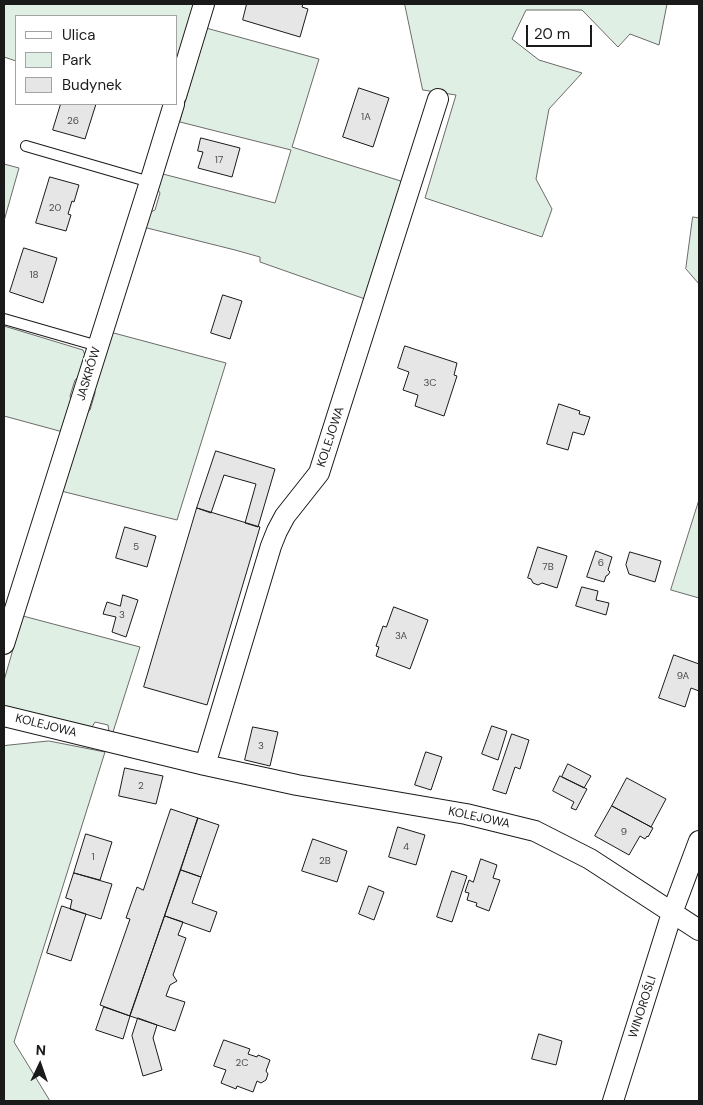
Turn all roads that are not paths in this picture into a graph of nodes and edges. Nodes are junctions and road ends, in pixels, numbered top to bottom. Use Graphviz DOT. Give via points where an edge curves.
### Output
graph roads {
  1 [pos="204,4"];
  2 [pos="178,89"];
  3 [pos="438,100"];
  4 [pos="174,105"];
  5 [pos="26,146"];
  6 [pos="150,182"];
  7 [pos="4,318"];
  8 [pos="98,346"];
  9 [pos="4,644"];
  10 [pos="4,716"];
  11 [pos="205,765"];
  12 [pos="699,840"];
  13 [pos="672,913"];
  14 [pos="699,930"];
  15 [pos="613,1101"];
  1 -- 2 [label="street"];
  3 -- 11 [label="street, KOLEJOWA" via="319,473 277,530"];
  4 -- 6 [label="street, JASKRÓW"];
  5 -- 6 [label="lane"];
  6 -- 8 [label="street, JASKRÓW"];
  7 -- 8 [label="lane"];
  8 -- 9 [label="street, JASKRÓW"];
  10 -- 11 [label="street, KOLEJOWA"];
  11 -- 13 [label="street, KOLEJOWA" via="297,785 466,814 535,831 590,859"];
  12 -- 13 [label="street, WINOROŚLI"];
  13 -- 14 [label="street, KOLEJOWA"];
  13 -- 15 [label="street, WINOROŚLI"];
}
